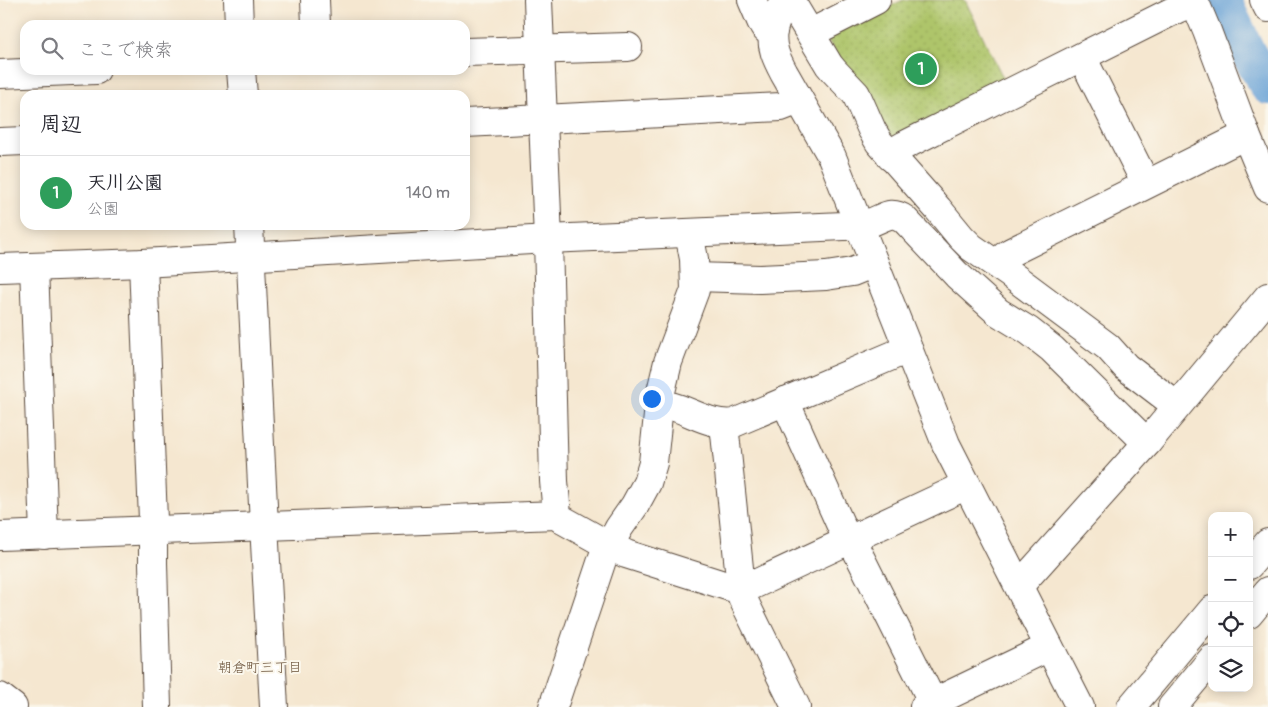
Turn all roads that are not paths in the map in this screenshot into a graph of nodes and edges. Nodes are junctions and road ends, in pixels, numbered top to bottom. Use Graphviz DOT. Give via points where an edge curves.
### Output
graph roads {
  1 [pos="238,0"];
  2 [pos="315,0"];
  3 [pos="538,0"];
  4 [pos="752,0"];
  5 [pos="784,0"];
  6 [pos="790,0"];
  7 [pos="876,0"];
  8 [pos="1264,0"];
  9 [pos="1194,1"];
  10 [pos="1268,8"];
  11 [pos="239,20"];
  12 [pos="316,20"];
  13 [pos="773,31"];
  14 [pos="811,32"];
  15 [pos="628,47"];
  16 [pos="541,49"];
  17 [pos="470,52"];
  18 [pos="1082,57"];
  19 [pos="20,73"];
  20 [pos="0,74"];
  21 [pos="241,75"];
  22 [pos="243,90"];
  23 [pos="799,100"];
  24 [pos="544,119"];
  25 [pos="470,123"];
  26 [pos="1246,135"];
  27 [pos="20,141"];
  28 [pos="0,142"];
  29 [pos="891,157"];
  30 [pos="1146,184"];
  31 [pos="1268,188"];
  32 [pos="860,224"];
  33 [pos="249,230"];
  34 [pos="689,233"];
  35 [pos="548,239"];
  36 [pos="251,258"];
  37 [pos="143,264"];
  38 [pos="874,264"];
  39 [pos="999,266"];
  40 [pos="34,267"];
  41 [pos="0,268"];
  42 [pos="695,277"];
  43 [pos="1268,297"];
  44 [pos="908,349"];
  45 [pos="785,401"];
  46 [pos="659,404"];
  47 [pos="1177,406"];
  48 [pos="724,424"];
  49 [pos="1147,443"];
  50 [pos="967,484"];
  51 [pos="557,514"];
  52 [pos="264,525"];
  53 [pos="152,531"];
  54 [pos="44,535"];
  55 [pos="0,536"];
  56 [pos="850,540"];
  57 [pos="1268,542"];
  58 [pos="610,546"];
  59 [pos="1253,560"];
  60 [pos="1019,586"];
  61 [pos="741,588"];
  62 [pos="1268,591"];
  63 [pos="1253,609"];
  64 [pos="1208,615"];
  65 [pos="1049,647"];
  66 [pos="1208,664"];
  67 [pos="0,697"];
  68 [pos="929,705"];
  69 [pos="13,707"];
  70 [pos="158,707"];
  71 [pos="274,707"];
  72 [pos="553,707"];
  73 [pos="796,707"];
  74 [pos="1080,707"];
  75 [pos="1131,707"];
  76 [pos="1172,707"];
  1 -- 11 [label="street"];
  2 -- 12 [label="street"];
  3 -- 16 [label="street"];
  4 -- 13 [label="street" via="760,21 766,29"];
  5 -- 13 [label="street"];
  6 -- 14 [label="street"];
  7 -- 14 [label="street"];
  8 -- 10 [label="street"];
  9 -- 18 [label="street"];
  9 -- 26 [label="street"];
  13 -- 23 [label="street" via="773,46 778,60"];
  14 -- 29 [label="street" via="834,71 856,94 872,130"];
  15 -- 16 [label="street"];
  16 -- 17 [label="street"];
  16 -- 24 [label="street"];
  18 -- 29 [label="street" via="905,145"];
  18 -- 30 [label="street"];
  19 -- 20 [label="street"];
  21 -- 22 [label="street"];
  23 -- 24 [label="street" via="781,107"];
  23 -- 32 [label="street" via="832,157"];
  24 -- 25 [label="street"];
  24 -- 35 [label="street"];
  26 -- 30 [label="street"];
  26 -- 31 [label="street"];
  27 -- 28 [label="street"];
  29 -- 39 [label="street" via="961,237"];
  30 -- 39 [label="street" via="1011,252"];
  32 -- 34 [label="street"];
  32 -- 38 [label="street"];
  32 -- 49 [label="street" via="899,215 957,275 998,312 1052,349"];
  33 -- 36 [label="street"];
  34 -- 35 [label="street"];
  34 -- 42 [label="street"];
  35 -- 36 [label="street"];
  35 -- 51 [label="street"];
  36 -- 37 [label="street"];
  36 -- 52 [label="street"];
  37 -- 40 [label="street"];
  37 -- 53 [label="street"];
  38 -- 42 [label="street" via="826,276"];
  38 -- 44 [label="street"];
  39 -- 47 [label="street" via="1108,347 1126,367"];
  40 -- 41 [label="street"];
  40 -- 54 [label="street"];
  42 -- 46 [label="street" via="695,290 668,362"];
  43 -- 47 [label="street"];
  44 -- 45 [label="street"];
  44 -- 50 [label="street" via="946,444"];
  45 -- 48 [label="street" via="734,424"];
  45 -- 56 [label="street"];
  46 -- 48 [label="street"];
  46 -- 58 [label="street" via="651,472"];
  47 -- 49 [label="street"];
  48 -- 61 [label="street"];
  49 -- 60 [label="street"];
  50 -- 56 [label="street"];
  50 -- 60 [label="street"];
  51 -- 52 [label="street"];
  51 -- 58 [label="street"];
  52 -- 53 [label="street"];
  52 -- 71 [label="street"];
  53 -- 54 [label="street"];
  53 -- 70 [label="street"];
  54 -- 55 [label="street"];
  56 -- 61 [label="street"];
  56 -- 68 [label="street"];
  57 -- 59 [label="street"];
  58 -- 61 [label="street" via="730,588"];
  58 -- 72 [label="street" via="603,557"];
  60 -- 65 [label="street"];
  61 -- 73 [label="street" via="746,606"];
  62 -- 63 [label="street"];
  64 -- 75 [label="street"];
  65 -- 68 [label="street"];
  65 -- 74 [label="street"];
  66 -- 76 [label="street"];
  67 -- 69 [label="street"];
}
